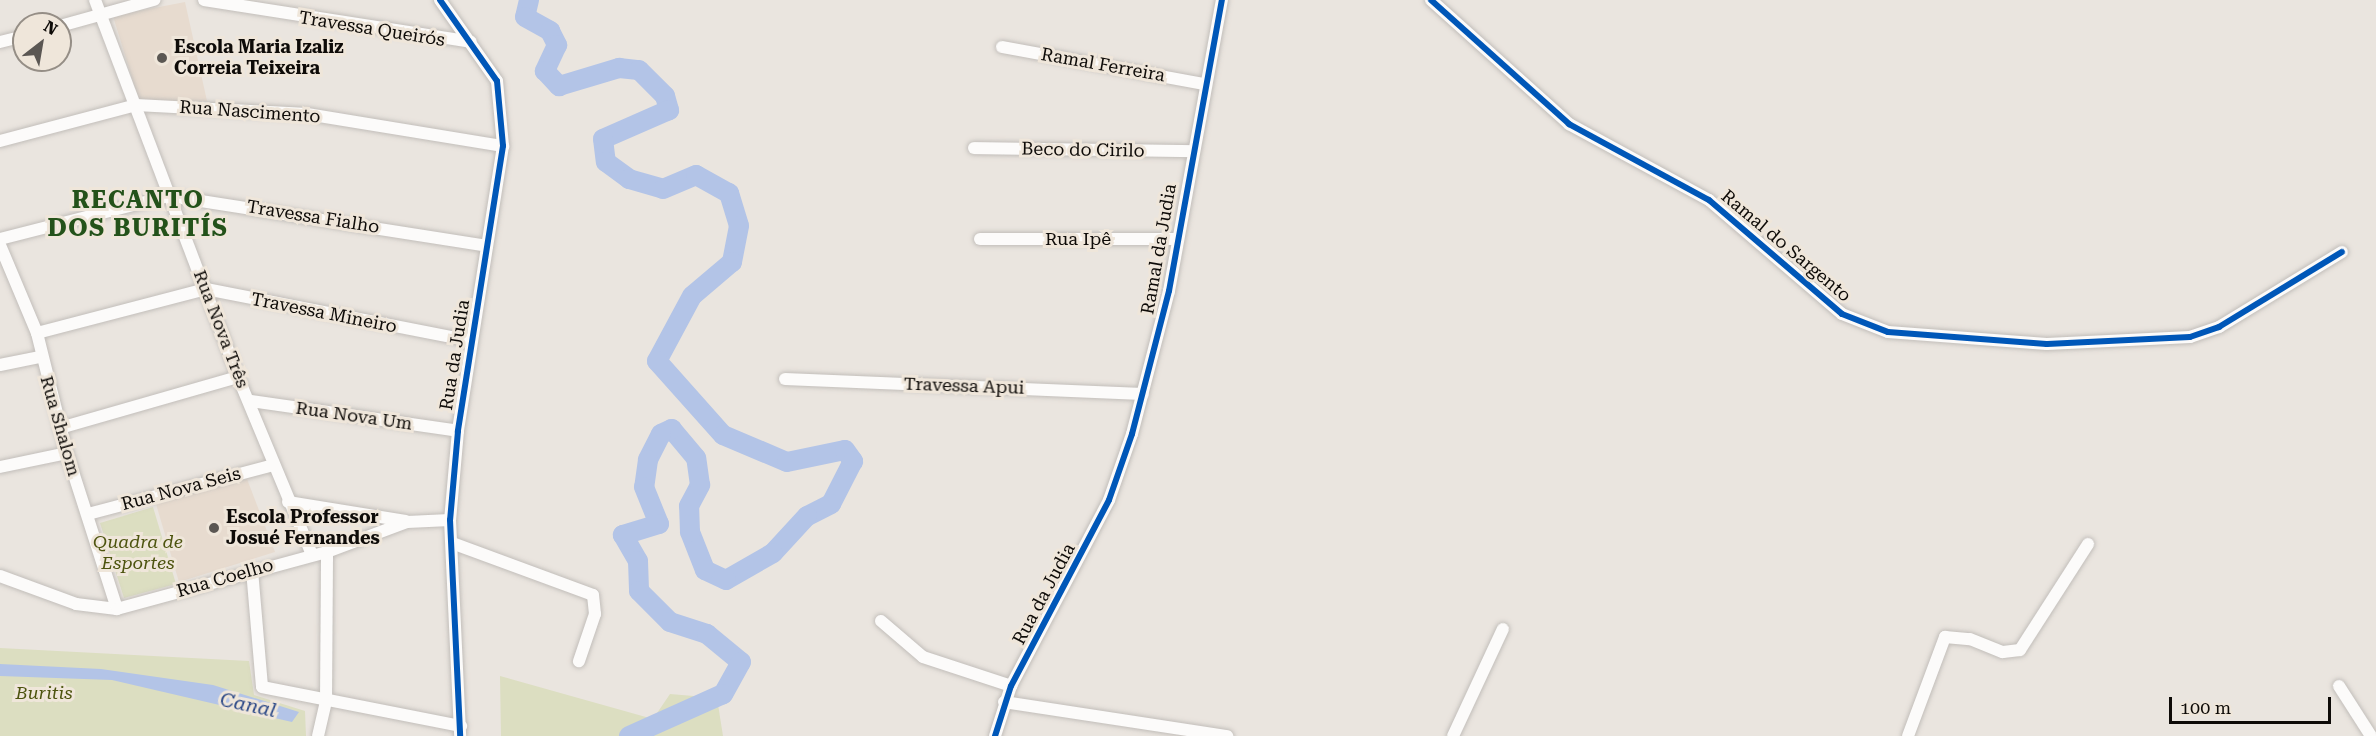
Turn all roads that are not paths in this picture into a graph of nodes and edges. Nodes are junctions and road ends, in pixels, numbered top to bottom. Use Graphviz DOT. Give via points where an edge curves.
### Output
graph roads {
  1 [pos="95,0"];
  2 [pos="154,0"];
  3 [pos="204,0"];
  4 [pos="440,0"];
  5 [pos="1222,0"];
  6 [pos="1431,0"];
  7 [pos="101,15"];
  8 [pos="72,23"];
  9 [pos="471,42"];
  10 [pos="1002,47"];
  11 [pos="1203,84"];
  12 [pos="136,105"];
  13 [pos="0,141"];
  14 [pos="503,146"];
  15 [pos="974,148"];
  16 [pos="1192,151"];
  17 [pos="169,196"];
  18 [pos="0,239"];
  19 [pos="980,239"];
  20 [pos="1177,239"];
  21 [pos="0,245"];
  22 [pos="487,246"];
  23 [pos="2342,252"];
  24 [pos="206,289"];
  25 [pos="37,333"];
  26 [pos="471,341"];
  27 [pos="40,357"];
  28 [pos="0,366"];
  29 [pos="238,377"];
  30 [pos="785,379"];
  31 [pos="1143,394"];
  32 [pos="250,401"];
  33 [pos="60,428"];
  34 [pos="458,431"];
  35 [pos="67,453"];
  36 [pos="274,465"];
  37 [pos="0,467"];
  38 [pos="1109,500"];
  39 [pos="288,502"];
  40 [pos="88,514"];
  41 [pos="450,520"];
  42 [pos="407,522"];
  43 [pos="452,543"];
  44 [pos="2088,544"];
  45 [pos="327,552"];
  46 [pos="312,555"];
  47 [pos="252,570"];
  48 [pos="0,576"];
  49 [pos="117,609"];
  50 [pos="881,621"];
  51 [pos="1503,628"];
  52 [pos="579,661"];
  53 [pos="1011,686"];
  54 [pos="2339,686"];
  55 [pos="326,701"];
  56 [pos="1004,702"];
  57 [pos="460,731"];
  58 [pos="318,736"];
  59 [pos="995,736"];
  60 [pos="1227,736"];
  61 [pos="1453,736"];
  62 [pos="1908,736"];
  63 [pos="2371,736"];
  1 -- 7 [label="street, Rua Nova Três"];
  2 -- 7 [label="street"];
  3 -- 9 [label="street, Travessa Queirós"];
  4 -- 9 [label="street, Rua da Judia"];
  5 -- 11 [label="street, Ramal da Judia"];
  6 -- 23 [label="street, Ramal do Sargento" via="1569,124 1709,200 1842,315 1888,332 2048,344 2190,337 2219,327"];
  7 -- 8 [label="street"];
  7 -- 12 [label="street, Rua Nova Três"];
  9 -- 14 [label="street, Rua da Judia" via="497,81"];
  10 -- 11 [label="street, Ramal Ferreira"];
  11 -- 16 [label="street, Ramal da Judia"];
  12 -- 13 [label="street, Rua Nascimento"];
  12 -- 14 [label="street, Rua Nascimento" via="307,114"];
  12 -- 17 [label="street, Rua Nova Três"];
  14 -- 22 [label="street, Rua da Judia"];
  15 -- 16 [label="street, Beco do Cirilo"];
  16 -- 20 [label="street, Ramal da Judia"];
  17 -- 18 [label="street, Travessa Fialho"];
  17 -- 22 [label="street, Travessa Fialho"];
  17 -- 24 [label="street, Rua Nova Três"];
  19 -- 20 [label="street, Rua Ipê"];
  20 -- 31 [label="street, Ramal da Judia"];
  21 -- 25 [label="street, Rua Shalom"];
  22 -- 26 [label="street, Rua da Judia"];
  24 -- 25 [label="street, Travessa Mineiro"];
  24 -- 26 [label="street, Travessa Mineiro"];
  24 -- 29 [label="street, Rua Nova Três"];
  25 -- 27 [label="street, Rua Shalom"];
  26 -- 34 [label="street, Rua da Judia"];
  27 -- 28 [label="street"];
  27 -- 33 [label="street, Rua Shalom"];
  29 -- 32 [label="street, Rua Nova Três"];
  29 -- 33 [label="street"];
  30 -- 31 [label="street, Travessa Apui"];
  31 -- 38 [label="street, Ramal da Judia"];
  32 -- 34 [label="street, Rua Nova Um"];
  32 -- 36 [label="street, Rua Nova Três"];
  33 -- 35 [label="street, Rua Shalom"];
  34 -- 41 [label="street, Rua da Judia"];
  35 -- 37 [label="street"];
  35 -- 40 [label="street, Rua Shalom"];
  36 -- 39 [label="street, Rua Nova Três"];
  36 -- 40 [label="street, Rua Nova Seis"];
  38 -- 53 [label="street, Rua da Judia"];
  39 -- 42 [label="street"];
  39 -- 46 [label="street, Rua Nova Três"];
  40 -- 49 [label="street, Rua Shalom"];
  41 -- 42 [label="street, Rua Coelho"];
  41 -- 43 [label="street, Rua da Judia"];
  42 -- 45 [label="street, Rua Coelho"];
  43 -- 52 [label="street" via="593,595 595,614"];
  43 -- 57 [label="street, Rua da Judia"];
  44 -- 62 [label="street" via="2020,650 2003,652 1970,639 1945,637"];
  45 -- 46 [label="street, Rua Coelho"];
  45 -- 55 [label="street"];
  46 -- 47 [label="street, Rua Coelho"];
  47 -- 49 [label="street, Rua Coelho"];
  47 -- 55 [label="street" via="262,687"];
  48 -- 49 [label="street, Rua Coelho" via="75,604"];
  50 -- 53 [label="street" via="923,657"];
  51 -- 61 [label="street"];
  53 -- 56 [label="street, Rua da Judia"];
  54 -- 63 [label="street"];
  55 -- 57 [label="street"];
  55 -- 58 [label="street"];
  56 -- 59 [label="street, Rua da Judia"];
  56 -- 60 [label="street"];
}
